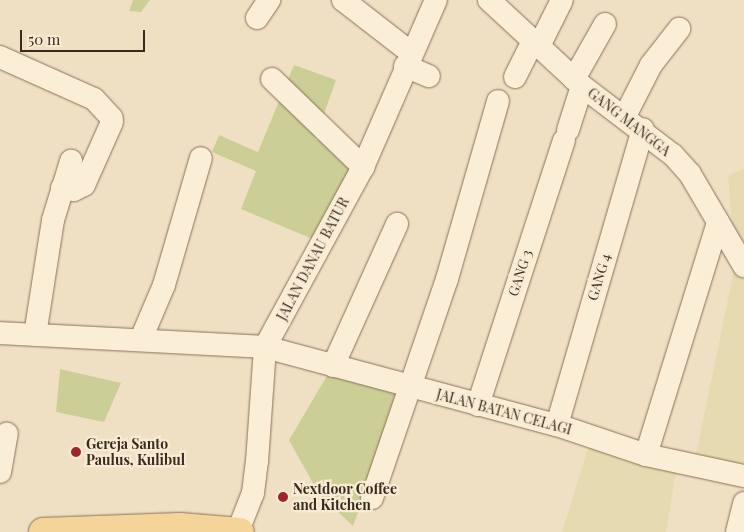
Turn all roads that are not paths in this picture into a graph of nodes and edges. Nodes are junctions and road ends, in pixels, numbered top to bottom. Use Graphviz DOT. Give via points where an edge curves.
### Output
graph roads {
  1 [pos="343,0"];
  2 [pos="436,0"];
  3 [pos="489,0"];
  4 [pos="562,0"];
  5 [pos="605,24"];
  6 [pos="679,29"];
  7 [pos="536,44"];
  8 [pos="0,57"];
  9 [pos="407,59"];
  10 [pos="429,76"];
  11 [pos="515,77"];
  12 [pos="272,79"];
  13 [pos="578,82"];
  14 [pos="498,101"];
  15 [pos="625,116"];
  16 [pos="643,129"];
  17 [pos="202,158"];
  18 [pos="71,161"];
  19 [pos="362,167"];
  20 [pos="62,188"];
  21 [pos="718,222"];
  22 [pos="397,224"];
  23 [pos="744,266"];
  24 [pos="0,333"];
  25 [pos="35,335"];
  26 [pos="141,338"];
  27 [pos="265,347"];
  28 [pos="333,366"];
  29 [pos="411,388"];
  30 [pos="478,405"];
  31 [pos="557,425"];
  32 [pos="7,434"];
  33 [pos="646,455"];
  34 [pos="0,472"];
  35 [pos="744,476"];
  36 [pos="372,498"];
  37 [pos="744,503"];
  38 [pos="117,531"];
  39 [pos="43,532"];
  40 [pos="239,532"];
  41 [pos="737,532"];
  1 -- 9 [label="street"];
  2 -- 9 [label="street, JALAN DANAU BATUR"];
  3 -- 7 [label="street, GANG MANGGA"];
  4 -- 7 [label="street"];
  5 -- 13 [label="street, GANG 3"];
  6 -- 15 [label="street" via="651,65"];
  7 -- 11 [label="street"];
  7 -- 13 [label="street, GANG MANGGA"];
  8 -- 20 [label="street" via="94,99 112,120 84,186 74,190"];
  9 -- 10 [label="street"];
  9 -- 19 [label="street, JALAN DANAU BATUR"];
  12 -- 19 [label="street"];
  13 -- 15 [label="street, GANG MANGGA"];
  13 -- 30 [label="street, GANG 3" via="566,135"];
  14 -- 29 [label="street" via="480,171"];
  15 -- 16 [label="street, GANG MANGGA"];
  16 -- 21 [label="street, GANG MANGGA" via="690,174"];
  16 -- 31 [label="street, GANG 4"];
  17 -- 26 [label="street" via="164,285"];
  18 -- 20 [label="street"];
  19 -- 27 [label="street, JALAN DANAU BATUR"];
  20 -- 25 [label="street"];
  21 -- 23 [label="street, GANG MANGGA"];
  21 -- 33 [label="street"];
  22 -- 28 [label="street"];
  24 -- 25 [label="street, JALAN BATAN CELAGI"];
  25 -- 26 [label="street, JALAN BATAN CELAGI"];
  26 -- 27 [label="street, JALAN BATAN CELAGI"];
  27 -- 28 [label="street, JALAN BATAN CELAGI"];
  27 -- 40 [label="street, JALAN DANAU BATUR" via="253,492"];
  28 -- 29 [label="street, JALAN BATAN CELAGI"];
  29 -- 30 [label="street, JALAN BATAN CELAGI"];
  29 -- 36 [label="street"];
  30 -- 31 [label="street, JALAN BATAN CELAGI"];
  31 -- 33 [label="street, JALAN BATAN CELAGI"];
  32 -- 34 [label="street"];
  33 -- 35 [label="street, JALAN BATAN CELAGI"];
  37 -- 41 [label="street"];
  38 -- 39 [label="main road"];
  38 -- 40 [label="main road" via="180,527"];
}
